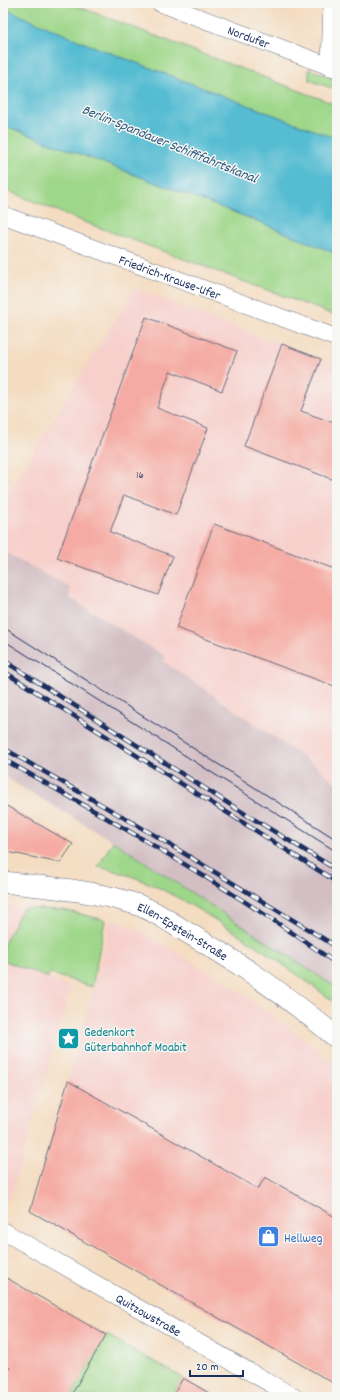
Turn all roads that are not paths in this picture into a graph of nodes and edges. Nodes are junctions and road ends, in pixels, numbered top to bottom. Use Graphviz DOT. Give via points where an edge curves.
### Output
graph roads {
  1 [pos="160,3"];
  2 [pos="332,3"];
  3 [pos="333,68"];
  4 [pos="3,215"];
  5 [pos="337,338"];
  6 [pos="3,882"];
  7 [pos="337,1038"];
  8 [pos="3,1231"];
  9 [pos="294,1397"];
  1 -- 3 [label="street, Nordufer"];
  2 -- 3 [label="street"];
  4 -- 5 [label="street, Friedrich-Krause-Ufer"];
  6 -- 7 [label="main road, Ellen-Epstein-Straße" via="78,890 134,903 208,944 272,988"];
  8 -- 9 [label="street, Quitzowstraße"];
}
